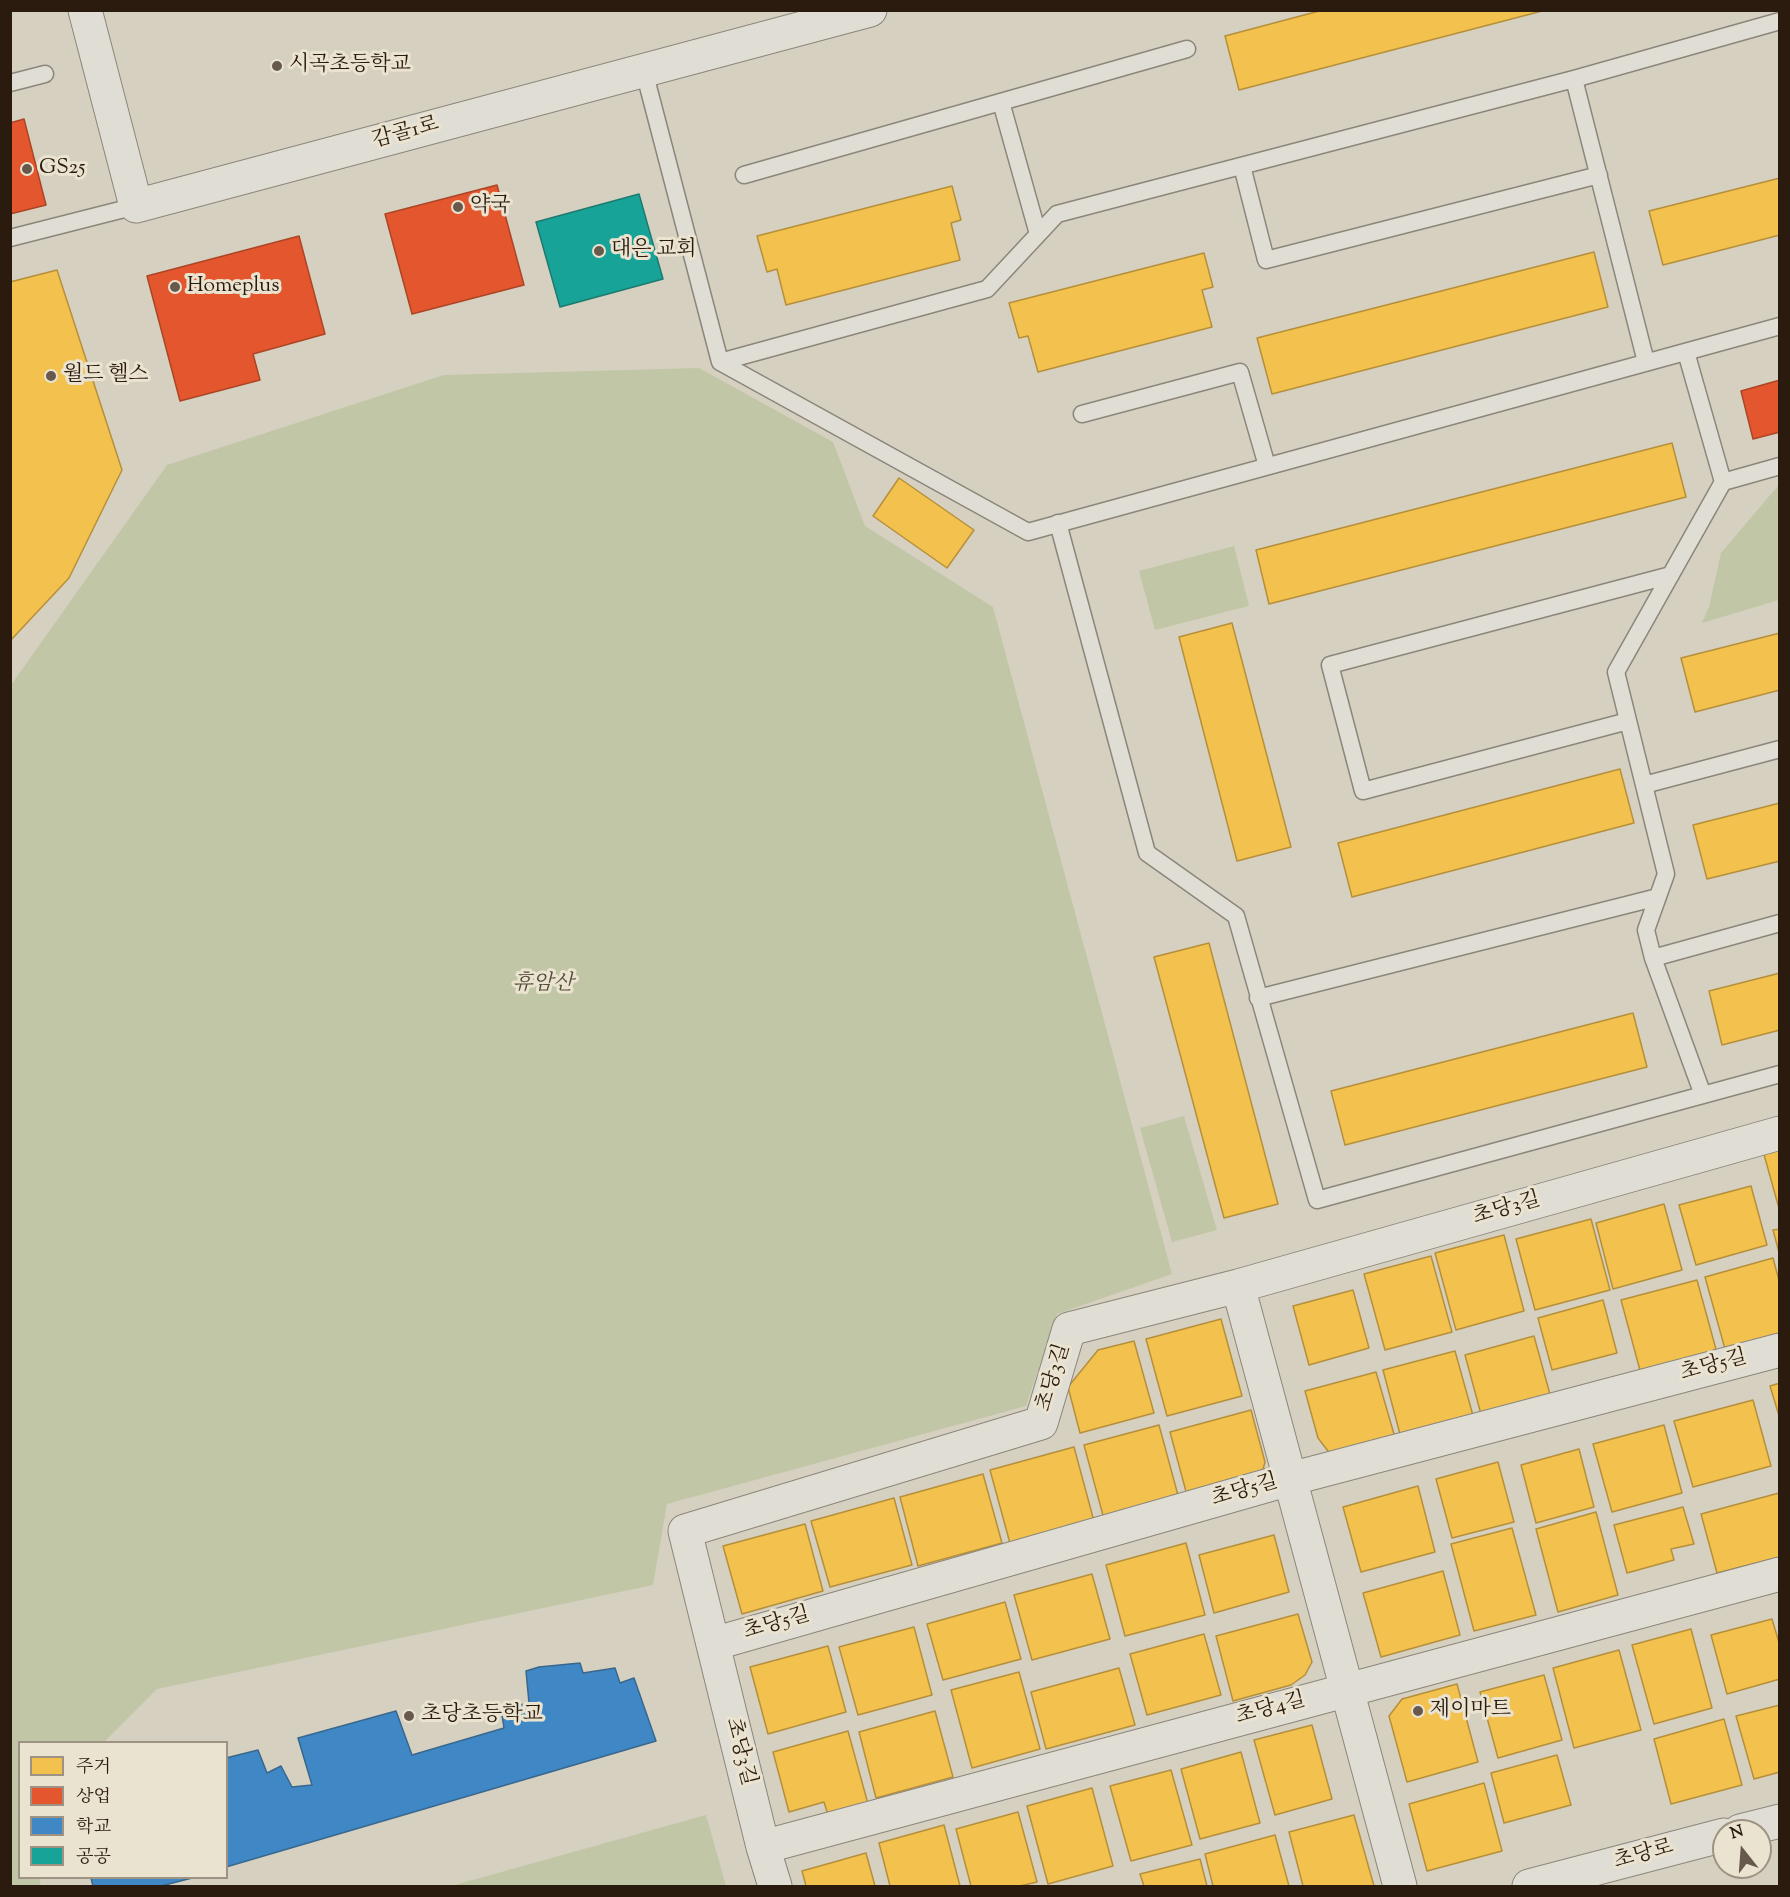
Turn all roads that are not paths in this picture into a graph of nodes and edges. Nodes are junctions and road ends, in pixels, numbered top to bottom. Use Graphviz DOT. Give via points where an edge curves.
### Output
graph roads {
  1 [pos="85,10"];
  2 [pos="870,10"];
  3 [pos="1779,21"];
  4 [pos="1187,49"];
  5 [pos="644,71"];
  6 [pos="45,74"];
  7 [pos="1574,79"];
  8 [pos="10,83"];
  9 [pos="1001,102"];
  10 [pos="1242,166"];
  11 [pos="744,175"];
  12 [pos="1599,175"];
  13 [pos="136,206"];
  14 [pos="1038,234"];
  15 [pos="10,238"];
  16 [pos="1779,326"];
  17 [pos="1686,352"];
  18 [pos="720,362"];
  19 [pos="1646,362"];
  20 [pos="1082,414"];
  21 [pos="1267,466"];
  22 [pos="1779,466"];
  23 [pos="1723,482"];
  24 [pos="1058,523"];
  25 [pos="1671,575"];
  26 [pos="1628,721"];
  27 [pos="1779,749"];
  28 [pos="1644,785"];
  29 [pos="1658,897"];
  30 [pos="1779,923"];
  31 [pos="1653,958"];
  32 [pos="1258,998"];
  33 [pos="1779,1074"];
  34 [pos="1703,1095"];
  35 [pos="1779,1133"];
  36 [pos="1238,1286"];
  37 [pos="1779,1350"];
  38 [pos="1290,1479"];
  39 [pos="1779,1574"];
  40 [pos="712,1644"];
  41 [pos="1347,1690"];
  42 [pos="1712,1838"];
  43 [pos="763,1847"];
  44 [pos="775,1887"];
  45 [pos="1400,1887"];
  46 [pos="1529,1887"];
  1 -- 13 [label="street"];
  2 -- 5 [label="street, 감골1로"];
  3 -- 7 [label="lane"];
  4 -- 9 [label="lane"];
  5 -- 13 [label="street, 감골1로"];
  5 -- 18 [label="lane"];
  6 -- 8 [label="lane"];
  7 -- 10 [label="lane"];
  7 -- 12 [label="lane"];
  9 -- 11 [label="lane"];
  9 -- 14 [label="lane"];
  10 -- 12 [label="lane" via="1266,260"];
  10 -- 14 [label="lane" via="1057,214"];
  12 -- 19 [label="lane"];
  13 -- 15 [label="lane"];
  14 -- 18 [label="lane" via="987,289"];
  16 -- 17 [label="lane"];
  17 -- 19 [label="lane"];
  17 -- 23 [label="lane"];
  18 -- 24 [label="lane" via="1028,532"];
  19 -- 21 [label="lane"];
  20 -- 21 [label="lane" via="1240,372"];
  21 -- 24 [label="lane"];
  22 -- 23 [label="lane"];
  23 -- 25 [label="lane"];
  24 -- 32 [label="lane" via="1147,853 1236,916"];
  25 -- 26 [label="lane" via="1616,672"];
  25 -- 26 [label="lane" via="1330,665 1364,791"];
  26 -- 28 [label="lane"];
  27 -- 28 [label="lane"];
  28 -- 29 [label="lane" via="1666,874"];
  29 -- 31 [label="lane" via="1646,930"];
  29 -- 32 [label="lane"];
  30 -- 31 [label="lane"];
  31 -- 34 [label="lane"];
  32 -- 34 [label="lane" via="1317,1200"];
  33 -- 34 [label="lane"];
  35 -- 36 [label="street, 초당3길"];
  36 -- 38 [label="street"];
  36 -- 40 [label="street, 초당3길" via="1070,1329 1041,1423 684,1531"];
  37 -- 38 [label="street, 초당5길"];
  38 -- 40 [label="street, 초당5길"];
  38 -- 41 [label="street"];
  39 -- 41 [label="street, 초당4길"];
  40 -- 43 [label="street, 초당3길"];
  41 -- 43 [label="street, 초당4길"];
  41 -- 45 [label="street"];
  42 -- 46 [label="street, 초당로"];
  43 -- 44 [label="street, 초당3길"];
}
